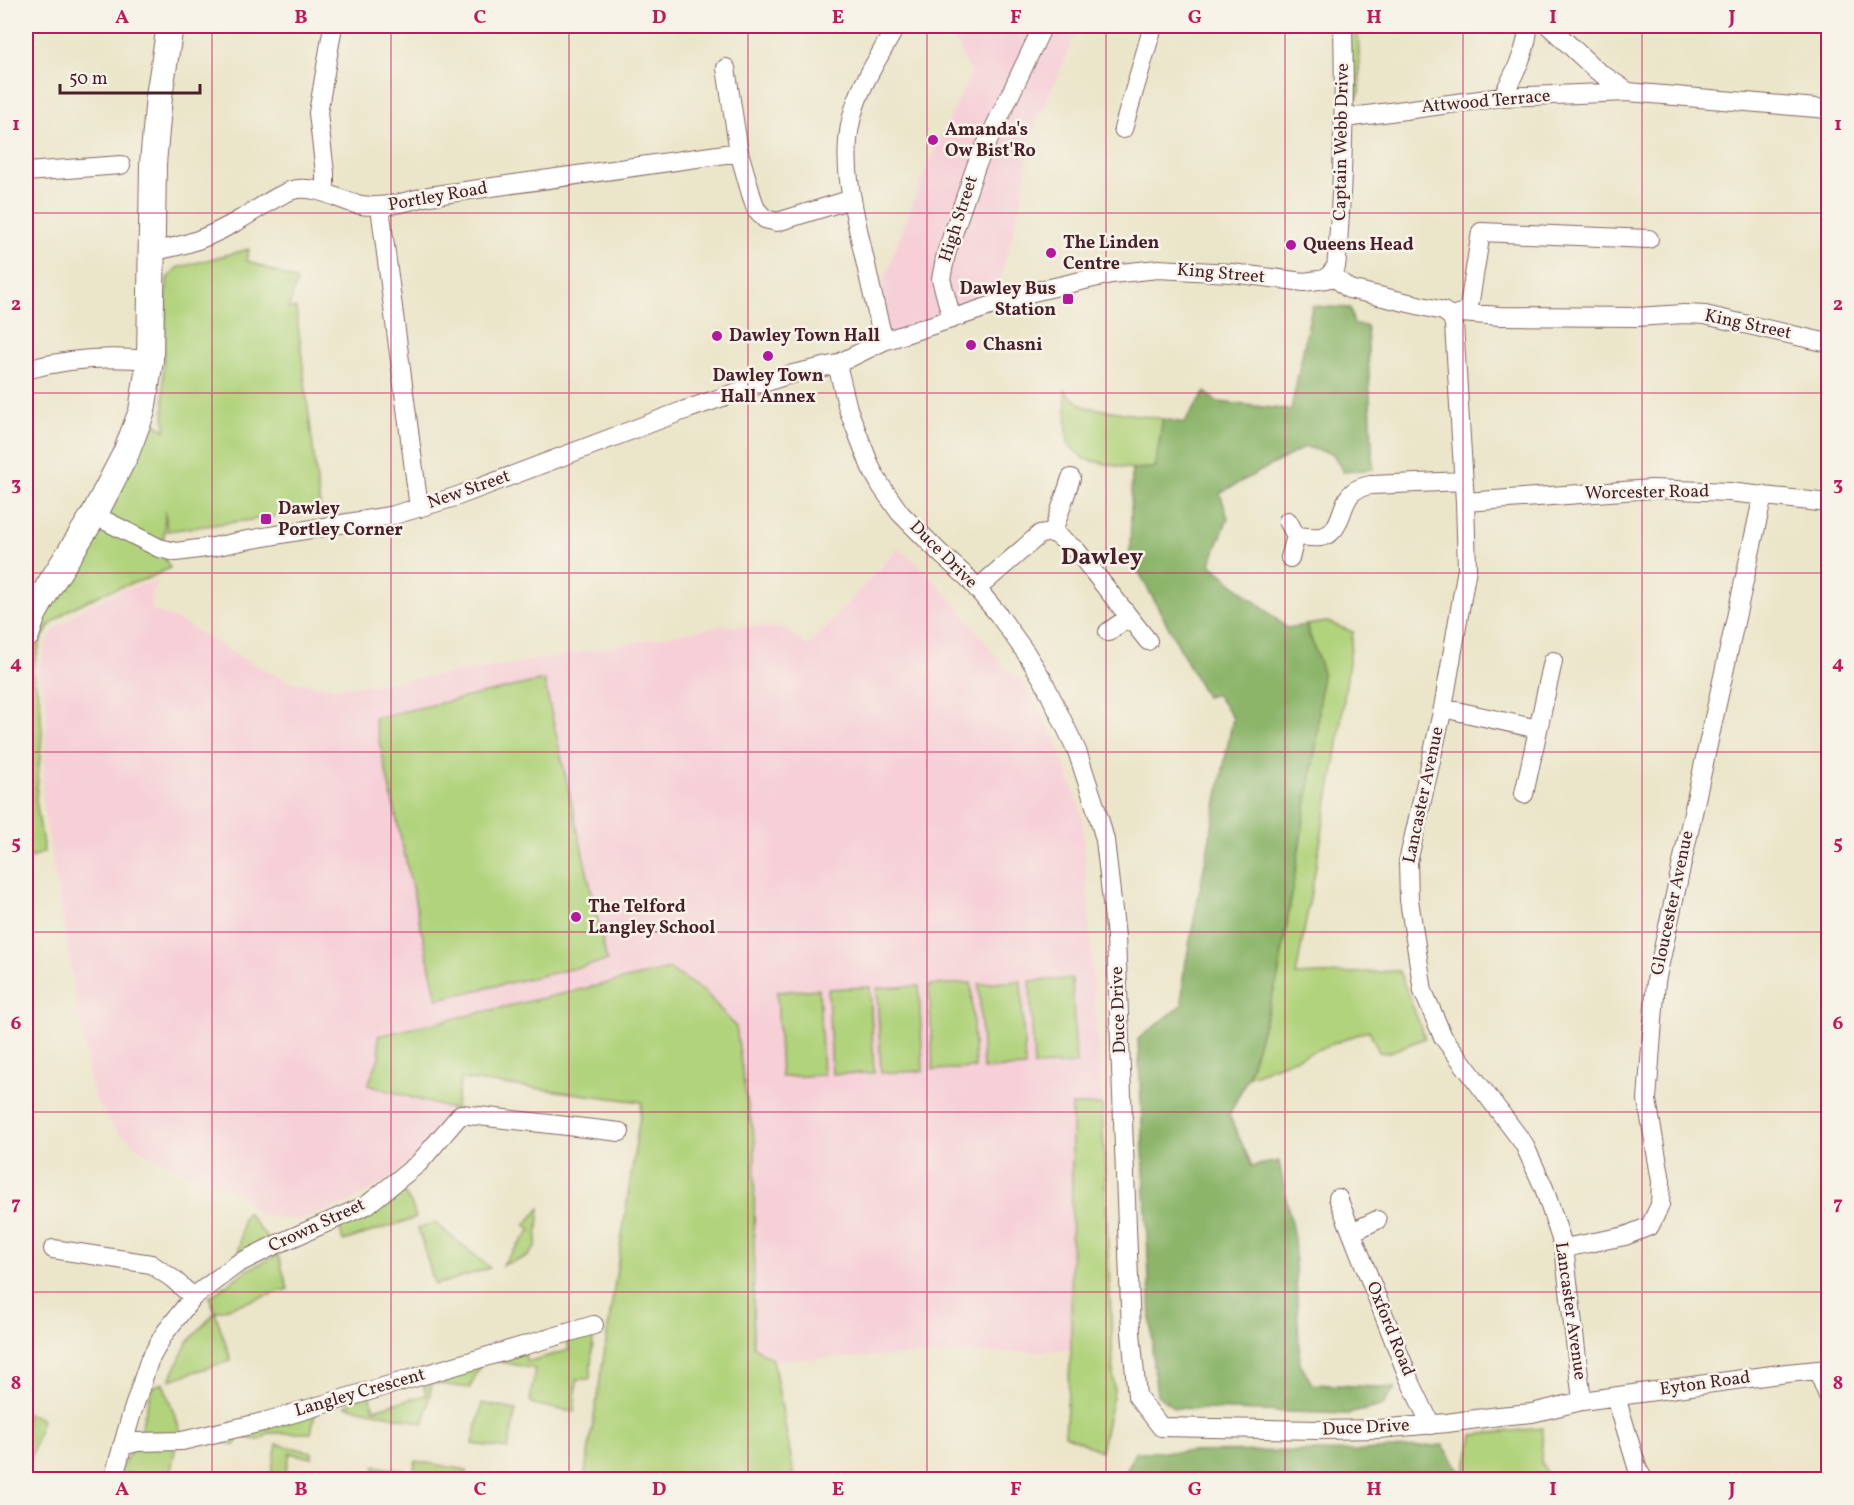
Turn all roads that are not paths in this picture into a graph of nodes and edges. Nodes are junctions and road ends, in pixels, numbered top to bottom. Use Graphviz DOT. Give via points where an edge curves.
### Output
graph roads {
  1 [pos="170,26"];
  2 [pos="333,26"];
  3 [pos="896,26"];
  4 [pos="1043,26"];
  5 [pos="1153,26"];
  6 [pos="1343,26"];
  7 [pos="1528,26"];
  8 [pos="1549,26"];
  9 [pos="726,68"];
  10 [pos="1628,92"];
  11 [pos="1502,97"];
  12 [pos="1828,109"];
  13 [pos="1345,118"];
  14 [pos="1123,129"];
  15 [pos="739,152"];
  16 [pos="121,165"];
  17 [pos="26,172"];
  18 [pos="325,193"];
  19 [pos="852,199"];
  20 [pos="380,207"];
  21 [pos="1649,239"];
  22 [pos="151,251"];
  23 [pos="1334,266"];
  24 [pos="1460,314"];
  25 [pos="952,318"];
  26 [pos="885,341"];
  27 [pos="1828,343"];
  28 [pos="150,360"];
  29 [pos="837,364"];
  30 [pos="26,370"];
  31 [pos="1071,478"];
  32 [pos="1464,481"];
  33 [pos="1763,495"];
  34 [pos="1465,502"];
  35 [pos="1828,503"];
  36 [pos="419,508"];
  37 [pos="94,515"];
  38 [pos="1053,532"];
  39 [pos="1290,558"];
  40 [pos="977,589"];
  41 [pos="1129,617"];
  42 [pos="28,621"];
  43 [pos="1108,632"];
  44 [pos="1148,641"];
  45 [pos="1553,661"];
  46 [pos="1443,708"];
  47 [pos="1538,729"];
  48 [pos="1524,794"];
  49 [pos="620,1132"];
  50 [pos="1338,1198"];
  51 [pos="1377,1220"];
  52 [pos="1352,1232"];
  53 [pos="1564,1248"];
  54 [pos="53,1249"];
  55 [pos="193,1297"];
  56 [pos="594,1325"];
  57 [pos="1823,1370"];
  58 [pos="1828,1396"];
  59 [pos="1616,1397"];
  60 [pos="1582,1401"];
  61 [pos="1431,1425"];
  62 [pos="122,1446"];
  63 [pos="113,1479"];
  64 [pos="1644,1479"];
  1 -- 22 [label="main road" via="153,164"];
  2 -- 18 [label="street" via="318,113"];
  3 -- 19 [label="street" via="861,92 851,120 848,146"];
  4 -- 25 [label="street, High Street" via="976,166 946,254 941,279"];
  5 -- 14 [label="street"];
  6 -- 13 [label="street, Captain Webb Drive"];
  7 -- 11 [label="street" via="1528,36"];
  8 -- 10 [label="street, Attwood Terrace" via="1596,70"];
  9 -- 15 [label="street"];
  10 -- 11 [label="street, Attwood Terrace"];
  10 -- 12 [label="street, Attwood Terrace"];
  11 -- 13 [label="street, Attwood Terrace"];
  13 -- 23 [label="street, Captain Webb Drive"];
  15 -- 19 [label="street" via="756,209 765,219 777,222"];
  15 -- 20 [label="street, Portley Road" via="429,196"];
  16 -- 17 [label="street"];
  18 -- 20 [label="street, Portley Road"];
  18 -- 22 [label="street, Portley Road" via="297,189 214,234 190,244"];
  19 -- 26 [label="street"];
  20 -- 36 [label="street"];
  21 -- 24 [label="street, Lancaster Avenue" via="1481,232"];
  22 -- 28 [label="main road"];
  23 -- 24 [label="street" via="1349,290"];
  23 -- 25 [label="street, King Street" via="1326,279 1304,282 1146,269 1033,292"];
  24 -- 27 [label="street, King Street" via="1705,315"];
  24 -- 32 [label="street, Lancaster Avenue" via="1454,324"];
  25 -- 26 [label="street, King Street"];
  26 -- 29 [label="street, New Street"];
  28 -- 30 [label="street" via="73,360"];
  28 -- 37 [label="main road" via="142,411 126,453"];
  29 -- 36 [label="street, New Street" via="784,376 685,410"];
  29 -- 40 [label="street, Duce Drive" via="848,409 871,468 888,497"];
  31 -- 38 [label="street"];
  32 -- 34 [label="street, Lancaster Avenue"];
  32 -- 39 [label="street" via="1359,488 1347,499 1330,533 1322,537 1292,529"];
  33 -- 34 [label="street, Worcester Road" via="1652,489"];
  33 -- 35 [label="street, Worcester Road"];
  33 -- 53 [label="street, Gloucester Avenue" via="1656,981 1647,1100 1661,1180 1660,1205 1650,1226 1625,1236"];
  34 -- 46 [label="street, Lancaster Avenue" via="1467,568"];
  36 -- 37 [label="street, New Street" via="176,552 159,548"];
  37 -- 42 [label="main road"];
  38 -- 40 [label="street" via="1040,534"];
  38 -- 41 [label="street" via="1077,551"];
  40 -- 61 [label="street, Duce Drive" via="999,614 1043,680 1077,751 1105,840 1116,937 1131,1332 1137,1396 1161,1427 1319,1430"];
  41 -- 43 [label="street"];
  41 -- 44 [label="street"];
  45 -- 47 [label="street"];
  46 -- 47 [label="street"];
  46 -- 53 [label="street, Lancaster Avenue" via="1408,862 1409,900 1423,991 1443,1037 1524,1144"];
  47 -- 48 [label="street"];
  49 -- 55 [label="street, Crown Street" via="461,1114 419,1163 367,1205 237,1264"];
  50 -- 52 [label="street, Oxford Road"];
  51 -- 52 [label="street"];
  52 -- 61 [label="street, Oxford Road"];
  53 -- 60 [label="street, Lancaster Avenue"];
  54 -- 55 [label="street" via="151,1264"];
  55 -- 62 [label="street, Crown Street" via="149,1361"];
  56 -- 62 [label="street, Langley Crescent" via="260,1422 182,1441"];
  57 -- 58 [label="street"];
  57 -- 59 [label="street, Eyton Road"];
  59 -- 60 [label="street, Eyton Road"];
  59 -- 64 [label="street"];
  60 -- 61 [label="street, Duce Drive" via="1532,1413"];
  62 -- 63 [label="street, Crown Street"];
}
